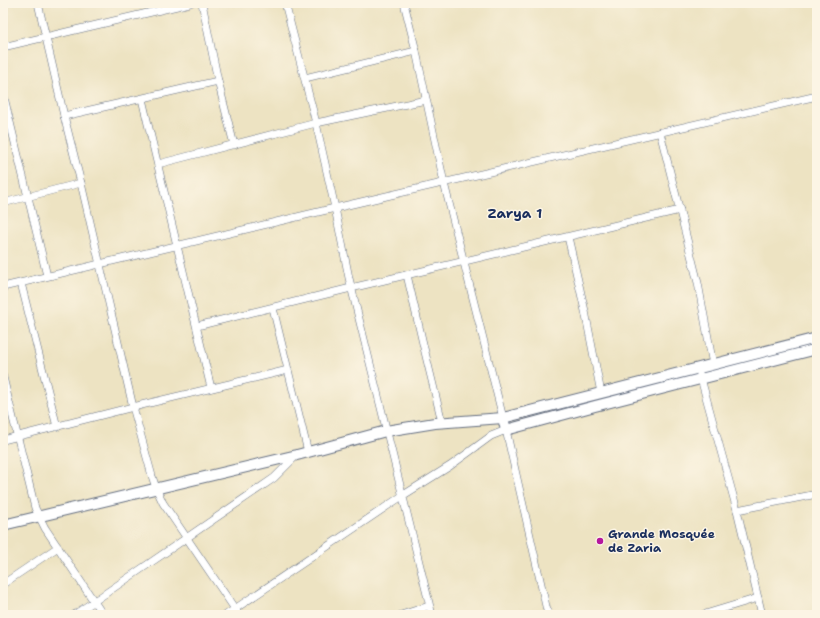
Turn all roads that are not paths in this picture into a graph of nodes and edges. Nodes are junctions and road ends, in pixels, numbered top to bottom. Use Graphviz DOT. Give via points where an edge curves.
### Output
graph roads {
  1 [pos="38,3"];
  2 [pos="190,3"];
  3 [pos="202,3"];
  4 [pos="285,3"];
  5 [pos="404,3"];
  6 [pos="46,37"];
  7 [pos="3,47"];
  8 [pos="416,51"];
  9 [pos="304,78"];
  10 [pos="218,81"];
  11 [pos="3,93"];
  12 [pos="817,96"];
  13 [pos="142,98"];
  14 [pos="426,100"];
  15 [pos="64,116"];
  16 [pos="316,123"];
  17 [pos="660,132"];
  18 [pos="234,145"];
  19 [pos="158,164"];
  20 [pos="81,182"];
  21 [pos="444,183"];
  22 [pos="28,197"];
  23 [pos="3,203"];
  24 [pos="335,208"];
  25 [pos="680,210"];
  26 [pos="568,237"];
  27 [pos="177,245"];
  28 [pos="464,262"];
  29 [pos="100,263"];
  30 [pos="407,275"];
  31 [pos="46,276"];
  32 [pos="21,283"];
  33 [pos="3,287"];
  34 [pos="351,288"];
  35 [pos="273,308"];
  36 [pos="197,326"];
  37 [pos="817,338"];
  38 [pos="817,349"];
  39 [pos="713,364"];
  40 [pos="288,370"];
  41 [pos="700,374"];
  42 [pos="3,377"];
  43 [pos="211,388"];
  44 [pos="601,393"];
  45 [pos="133,408"];
  46 [pos="503,418"];
  47 [pos="442,422"];
  48 [pos="57,427"];
  49 [pos="506,430"];
  50 [pos="386,431"];
  51 [pos="17,437"];
  52 [pos="3,440"];
  53 [pos="308,452"];
  54 [pos="297,455"];
  55 [pos="156,488"];
  56 [pos="817,494"];
  57 [pos="402,496"];
  58 [pos="737,510"];
  59 [pos="39,516"];
  60 [pos="3,525"];
  61 [pos="186,538"];
  62 [pos="58,547"];
  63 [pos="3,584"];
  64 [pos="758,598"];
  65 [pos="94,601"];
  66 [pos="429,606"];
  67 [pos="237,612"];
  68 [pos="74,615"];
  69 [pos="103,615"];
  70 [pos="226,615"];
  71 [pos="401,615"];
  72 [pos="432,615"];
  73 [pos="548,615"];
  74 [pos="702,615"];
  75 [pos="762,615"];
  1 -- 6 [label="street"];
  2 -- 6 [label="street"];
  3 -- 10 [label="street"];
  4 -- 9 [label="street"];
  5 -- 8 [label="street"];
  6 -- 7 [label="street"];
  6 -- 15 [label="street"];
  8 -- 9 [label="street"];
  8 -- 14 [label="street"];
  9 -- 16 [label="street"];
  10 -- 13 [label="street"];
  10 -- 18 [label="street"];
  11 -- 22 [label="street"];
  12 -- 17 [label="street"];
  13 -- 15 [label="street"];
  13 -- 19 [label="street"];
  14 -- 16 [label="street"];
  14 -- 21 [label="street"];
  15 -- 20 [label="street"];
  16 -- 18 [label="street"];
  16 -- 24 [label="street"];
  17 -- 21 [label="street"];
  17 -- 25 [label="street"];
  18 -- 19 [label="street"];
  19 -- 27 [label="street"];
  20 -- 22 [label="street"];
  20 -- 29 [label="street"];
  21 -- 24 [label="street"];
  21 -- 28 [label="street"];
  22 -- 23 [label="street"];
  22 -- 31 [label="street"];
  24 -- 27 [label="street"];
  24 -- 34 [label="street"];
  25 -- 26 [label="street"];
  25 -- 39 [label="street" via="698,283"];
  26 -- 28 [label="street"];
  26 -- 44 [label="street"];
  27 -- 29 [label="street"];
  27 -- 36 [label="street"];
  28 -- 30 [label="street"];
  28 -- 46 [label="street"];
  29 -- 31 [label="street"];
  29 -- 45 [label="street"];
  30 -- 34 [label="street"];
  30 -- 47 [label="street"];
  31 -- 32 [label="street"];
  32 -- 33 [label="street"];
  32 -- 48 [label="street"];
  34 -- 35 [label="street"];
  34 -- 50 [label="street"];
  35 -- 36 [label="street"];
  35 -- 40 [label="street"];
  36 -- 43 [label="street"];
  37 -- 39 [label="street"];
  38 -- 41 [label="street"];
  39 -- 41 [label="street"];
  40 -- 43 [label="street"];
  40 -- 53 [label="street"];
  41 -- 44 [label="street"];
  41 -- 49 [label="street"];
  41 -- 58 [label="street"];
  42 -- 51 [label="street"];
  43 -- 45 [label="street"];
  44 -- 46 [label="street"];
  45 -- 48 [label="street"];
  45 -- 55 [label="street"];
  46 -- 47 [label="street"];
  46 -- 49 [label="street"];
  47 -- 50 [label="street"];
  48 -- 51 [label="street"];
  49 -- 57 [label="street" via="491,436"];
  49 -- 73 [label="street"];
  50 -- 53 [label="street"];
  50 -- 57 [label="street"];
  51 -- 52 [label="street"];
  51 -- 59 [label="street"];
  53 -- 54 [label="street"];
  54 -- 55 [label="street"];
  54 -- 61 [label="street" via="274,478"];
  55 -- 59 [label="street"];
  55 -- 61 [label="street"];
  56 -- 58 [label="street"];
  57 -- 66 [label="street"];
  57 -- 67 [label="street"];
  58 -- 64 [label="street"];
  59 -- 60 [label="street"];
  59 -- 62 [label="street"];
  61 -- 65 [label="street"];
  61 -- 67 [label="street"];
  62 -- 63 [label="street"];
  62 -- 65 [label="street"];
  64 -- 74 [label="street"];
  64 -- 75 [label="street"];
  65 -- 68 [label="street"];
  65 -- 69 [label="street"];
  66 -- 71 [label="street"];
  66 -- 72 [label="street"];
  67 -- 70 [label="street"];
}
